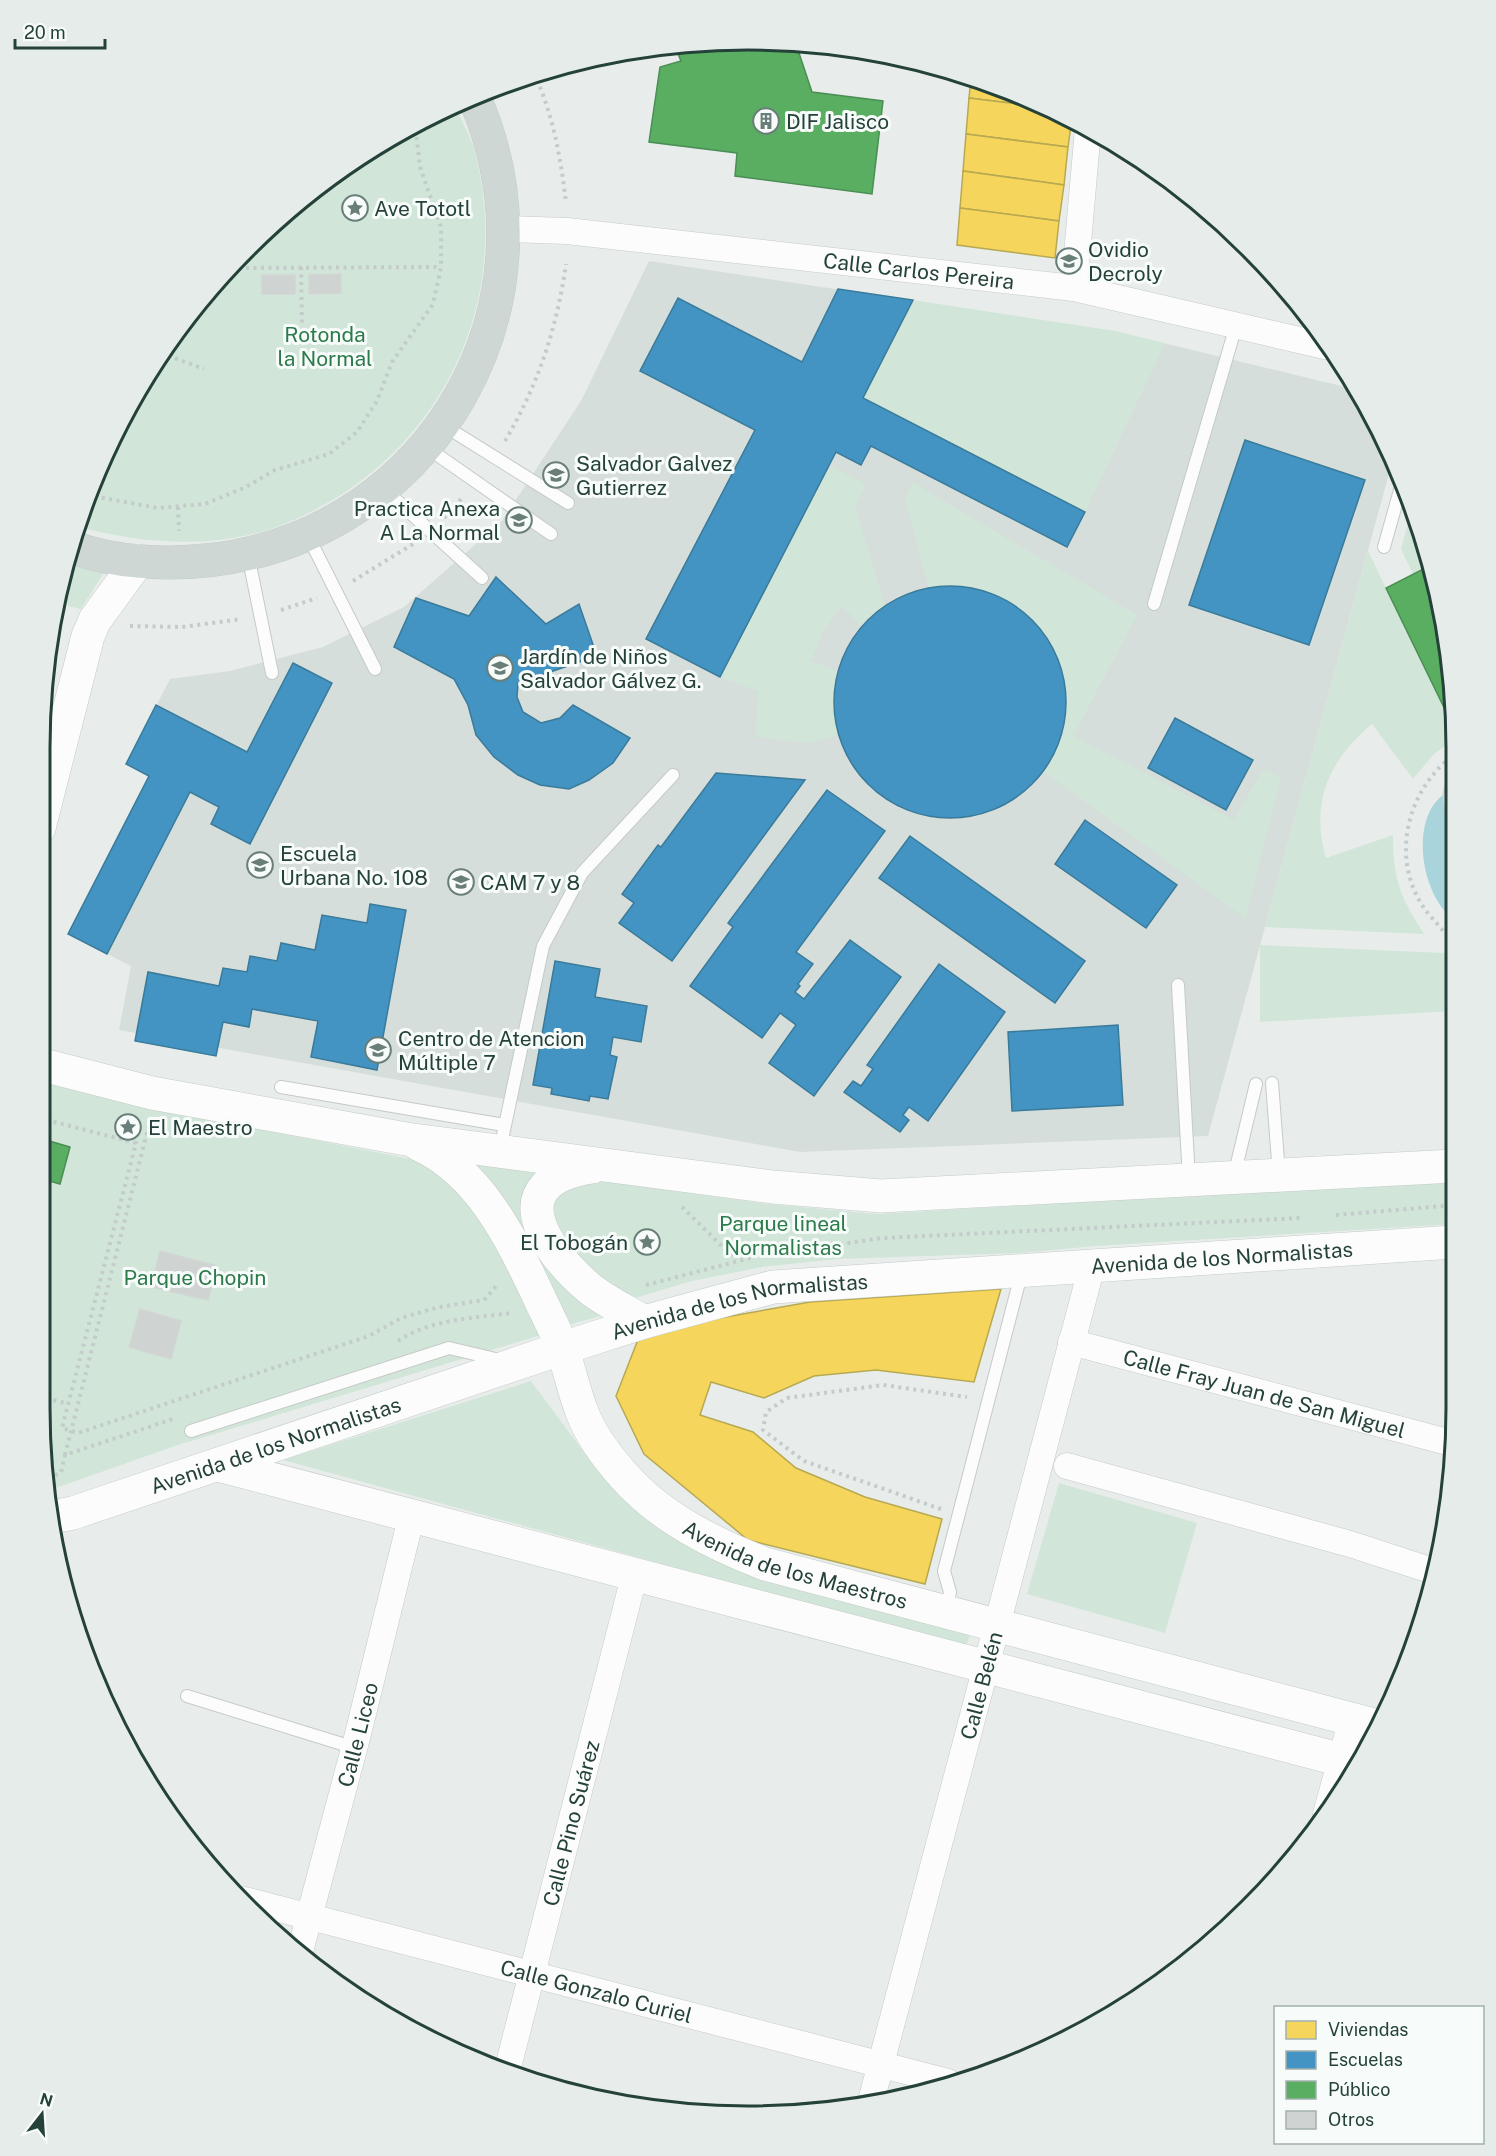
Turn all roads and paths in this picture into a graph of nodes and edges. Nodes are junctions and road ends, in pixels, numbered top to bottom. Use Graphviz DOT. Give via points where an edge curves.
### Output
graph roads {
  1 [pos="538,82"];
  2 [pos="477,105"];
  3 [pos="416,134"];
  4 [pos="1088,138"];
  5 [pos="567,210"];
  6 [pos="505,229"];
  7 [pos="566,264"];
  8 [pos="301,267"];
  9 [pos="441,267"];
  10 [pos="241,268"];
  11 [pos="1074,288"];
  12 [pos="302,325"];
  13 [pos="1236,326"];
  14 [pos="1318,344"];
  15 [pos="170,356"];
  16 [pos="204,369"];
  17 [pos="435,436"];
  18 [pos="495,458"];
  19 [pos="384,489"];
  20 [pos="1399,495"];
  21 [pos="96,498"];
  22 [pos="568,503"];
  23 [pos="178,507"];
  24 [pos="179,534"];
  25 [pos="307,534"];
  26 [pos="551,534"];
  27 [pos="1384,547"];
  28 [pos="79,548"];
  29 [pos="248,555"];
  30 [pos="138,561"];
  31 [pos="482,578"];
  32 [pos="1154,604"];
  33 [pos="375,669"];
  34 [pos="272,673"];
  35 [pos="1446,762"];
  36 [pos="673,775"];
  37 [pos="50,785"];
  38 [pos="1446,932"];
  39 [pos="1178,985"];
  40 [pos="50,1067"];
  41 [pos="1272,1083"];
  42 [pos="1256,1084"];
  43 [pos="281,1087"];
  44 [pos="150,1118"];
  45 [pos="50,1121"];
  46 [pos="502,1137"];
  47 [pos="406,1139"];
  48 [pos="609,1165"];
  49 [pos="1446,1166"];
  50 [pos="1279,1175"];
  51 [pos="1234,1178"];
  52 [pos="1190,1180"];
  53 [pos="671,1204"];
  54 [pos="1446,1206"];
  55 [pos="1332,1216"];
  56 [pos="1309,1217"];
  57 [pos="1446,1243"];
  58 [pos="781,1253"];
  59 [pos="758,1256"];
  60 [pos="736,1260"];
  61 [pos="523,1263"];
  62 [pos="1092,1266"];
  63 [pos="1022,1270"];
  64 [pos="640,1287"];
  65 [pos="644,1322"];
  66 [pos="1071,1342"];
  67 [pos="563,1348"];
  68 [pos="516,1364"];
  69 [pos="50,1399"];
  70 [pos="989,1400"];
  71 [pos="68,1404"];
  72 [pos="71,1431"];
  73 [pos="191,1431"];
  74 [pos="1445,1441"];
  75 [pos="65,1455"];
  76 [pos="218,1465"];
  77 [pos="1067,1466"];
  78 [pos="412,1514"];
  79 [pos="959,1515"];
  80 [pos="58,1516"];
  81 [pos="1427,1569"];
  82 [pos="635,1574"];
  83 [pos="946,1611"];
  84 [pos="996,1625"];
  85 [pos="986,1665"];
  86 [pos="187,1696"];
  87 [pos="1366,1723"];
  88 [pos="355,1748"];
  89 [pos="1349,1762"];
  90 [pos="254,1902"];
  91 [pos="309,1916"];
  92 [pos="302,1945"];
  93 [pos="533,1974"];
  94 [pos="509,2064"];
  95 [pos="880,2064"];
  96 [pos="939,2080"];
  97 [pos="872,2095"];
  1 -- 5 [label="path" via="562,168"];
  2 -- 6 [label="main road" via="500,177"];
  3 -- 9 [label="path" via="420,167 441,227"];
  4 -- 11 [label="street"];
  6 -- 11 [label="street, Calle Carlos Pereira" via="567,231"];
  6 -- 17 [label="main road" via="498,301 474,371"];
  7 -- 18 [label="path" via="548,352 526,405"];
  8 -- 9 [label="path"];
  8 -- 10 [label="path"];
  8 -- 12 [label="path"];
  9 -- 23 [label="path" via="433,304 392,362 377,401 357,432 328,454 275,470 205,504"];
  11 -- 13 [label="street, Calle Carlos Pereira"];
  13 -- 14 [label="street, Calle Carlos Pereira"];
  13 -- 32 [label="lane"];
  15 -- 16 [label="path"];
  17 -- 18 [label="lane"];
  17 -- 19 [label="main road"];
  17 -- 26 [label="lane"];
  18 -- 22 [label="lane"];
  19 -- 25 [label="main road"];
  19 -- 31 [label="lane"];
  20 -- 27 [label="lane"];
  21 -- 23 [label="path"];
  23 -- 24 [label="path"];
  25 -- 29 [label="main road"];
  25 -- 33 [label="lane"];
  28 -- 30 [label="main road"];
  29 -- 30 [label="main road" via="180,563"];
  29 -- 34 [label="lane"];
  30 -- 37 [label="street" via="95,620 88,636"];
  35 -- 38 [label="path" via="1416,799 1405,835 1408,873 1422,908"];
  36 -- 46 [label="lane" via="582,873 543,946"];
  39 -- 52 [label="lane"];
  40 -- 47 [label="street" via="152,1093"];
  41 -- 50 [label="lane"];
  42 -- 51 [label="lane"];
  43 -- 46 [label="lane"];
  44 -- 72 [label="path"];
  45 -- 71 [label="path" via="135,1143"];
  46 -- 47 [label="street"];
  46 -- 48 [label="street"];
  47 -- 61 [label="street, Avenida de los Maestros" via="432,1150 478,1190"];
  48 -- 52 [label="street" via="773,1187 881,1196"];
  48 -- 65 [label="street" via="567,1171 552,1179 542,1190 536,1217 553,1249 590,1288"];
  49 -- 50 [label="street"];
  50 -- 51 [label="street"];
  51 -- 52 [label="street"];
  53 -- 60 [label="path" via="689,1213"];
  54 -- 55 [label="path"];
  56 -- 58 [label="path" via="882,1238"];
  57 -- 62 [label="street, Avenida de los Normalistas"];
  59 -- 60 [label="path"];
  60 -- 64 [label="path"];
  61 -- 67 [label="street, Avenida de los Maestros"];
  61 -- 72 [label="path" via="512,1269 484,1300 401,1318 369,1336 78,1433"];
  62 -- 63 [label="street, Avenida de los Normalistas"];
  62 -- 66 [label="street, Calle Belén"];
  63 -- 65 [label="street, Avenida de los Normalistas" via="773,1287"];
  63 -- 70 [label="lane"];
  65 -- 67 [label="street, Avenida de los Normalistas"];
  66 -- 74 [label="street, Calle Fray Juan de San Miguel"];
  66 -- 84 [label="street, Calle Belén"];
  67 -- 68 [label="street, Avenida de los Normalistas"];
  67 -- 83 [label="street, Avenida de los Maestros" via="582,1413 602,1446 624,1477 688,1528 765,1564"];
  68 -- 73 [label="lane" via="450,1348"];
  68 -- 76 [label="street, Avenida de los Normalistas"];
  69 -- 71 [label="path"];
  70 -- 79 [label="lane"];
  70 -- 79 [label="path" via="883,1385 787,1398 766,1412 763,1430 804,1461"];
  71 -- 72 [label="path" via="62,1428"];
  72 -- 75 [label="path"];
  76 -- 78 [label="street, Avenida de los Maestros"];
  76 -- 80 [label="street, Avenida de los Normalistas"];
  77 -- 81 [label="street"];
  78 -- 82 [label="street, Avenida de los Maestros"];
  78 -- 88 [label="street, Calle Liceo"];
  79 -- 83 [label="lane" via="944,1571 950,1592"];
  82 -- 85 [label="street, Avenida de los Maestros"];
  82 -- 93 [label="street, Calle Pino Suárez"];
  83 -- 84 [label="street, Avenida de los Maestros"];
  84 -- 85 [label="street, Calle Belén"];
  84 -- 87 [label="street, Avenida de los Maestros"];
  85 -- 89 [label="street, Avenida de los Maestros"];
  85 -- 95 [label="street, Calle Belén"];
  86 -- 88 [label="lane"];
  87 -- 89 [label="street"];
  88 -- 91 [label="street, Calle Liceo"];
  90 -- 91 [label="street, Calle Gonzalo Curiel"];
  91 -- 92 [label="street, Calle Liceo"];
  91 -- 93 [label="street, Calle Gonzalo Curiel"];
  93 -- 94 [label="street, Calle Pino Suárez"];
  93 -- 95 [label="street, Calle Gonzalo Curiel"];
  95 -- 96 [label="street, Calle Gonzalo Curiel"];
  95 -- 97 [label="street, Calle Belén"];
}
